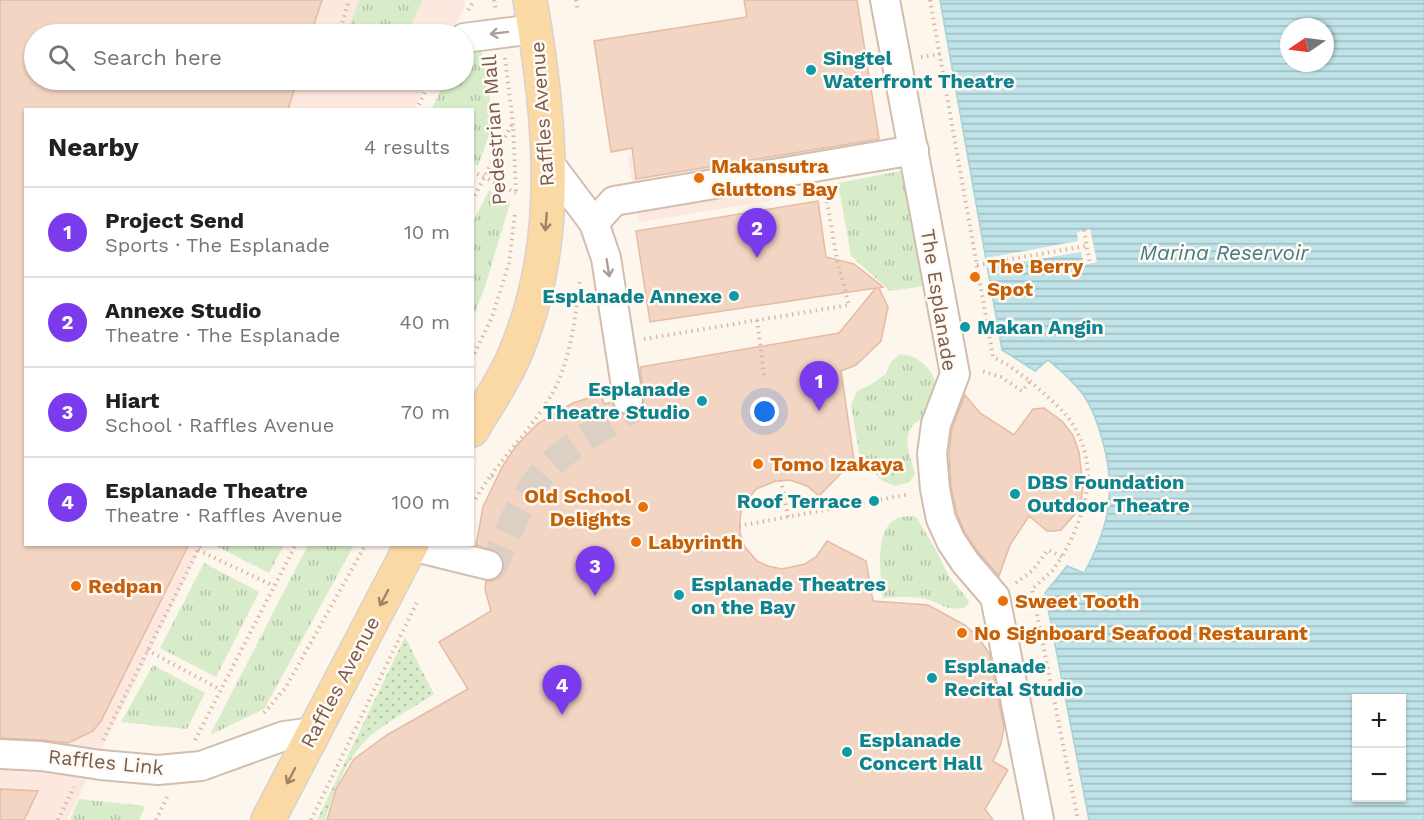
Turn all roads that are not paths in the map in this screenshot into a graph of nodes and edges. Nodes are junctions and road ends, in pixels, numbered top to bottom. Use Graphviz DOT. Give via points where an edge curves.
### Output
graph roads {
  1 [pos="885,0"];
  2 [pos="532,15"];
  3 [pos="474,37"];
  4 [pos="914,150"];
  5 [pos="549,163"];
  6 [pos="594,223"];
  7 [pos="628,399"];
  8 [pos="474,427"];
  9 [pos="411,546"];
  10 [pos="416,546"];
  11 [pos="488,566"];
  12 [pos="314,732"];
  13 [pos="0,754"];
  14 [pos="268,820"];
  15 [pos="1039,820"];
  1 -- 4 [label="street, The Esplanade"];
  2 -- 3 [label="street, one-way" via="500,33"];
  2 -- 5 [label="main road, Raffles Avenue" via="541,61"];
  4 -- 6 [label="street" via="614,201"];
  4 -- 15 [label="street, The Esplanade" via="955,374 936,424 932,454 935,489 951,541 995,597"];
  5 -- 6 [label="street"];
  5 -- 8 [label="main road, Raffles Avenue, one-way" via="544,252 531,307 511,362"];
  6 -- 7 [label="street, one-way" via="606,258"];
  9 -- 12 [label="main road, Raffles Avenue, one-way"];
  10 -- 11 [label="street"];
  12 -- 13 [label="street, Raffles Link" via="285,736 201,766 158,770"];
  12 -- 14 [label="main road, Raffles Avenue, one-way"];
}
